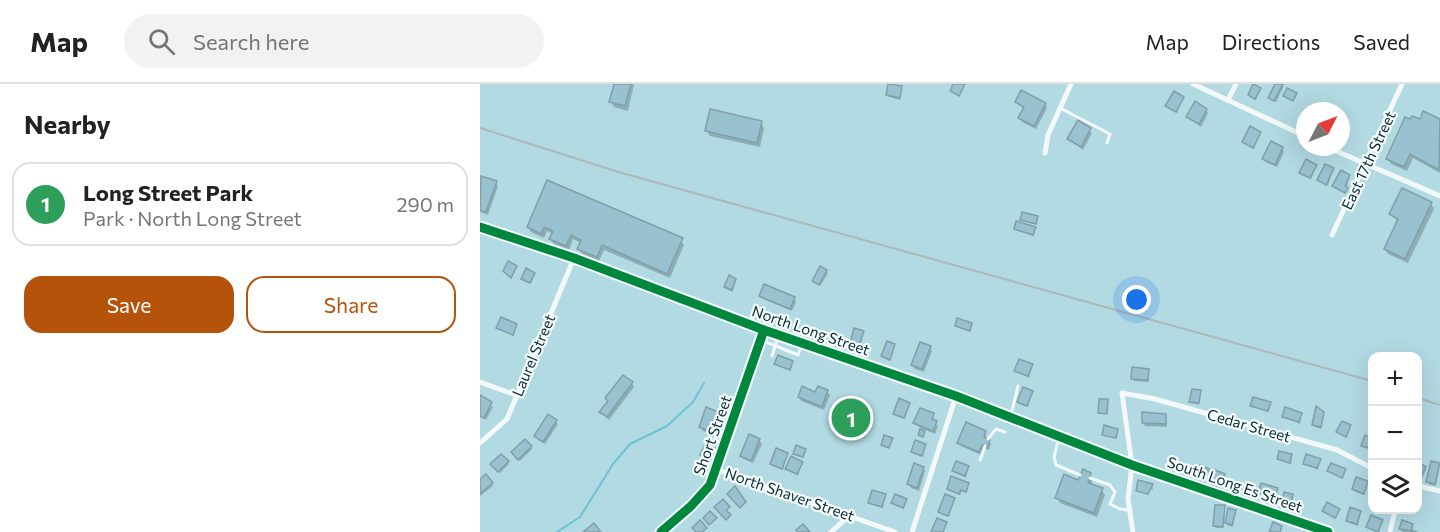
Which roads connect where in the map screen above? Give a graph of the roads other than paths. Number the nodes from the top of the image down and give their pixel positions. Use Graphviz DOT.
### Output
graph roads {
  1 [pos="1071,84"];
  2 [pos="1193,84"];
  3 [pos="1236,84"];
  4 [pos="1402,84"];
  5 [pos="1228,100"];
  6 [pos="1060,108"];
  7 [pos="1296,132"];
  8 [pos="1107,144"];
  9 [pos="1045,153"];
  10 [pos="1347,156"];
  11 [pos="1366,165"];
  12 [pos="1440,196"];
  13 [pos="480,226"];
  14 [pos="1332,235"];
  15 [pos="574,258"];
  16 [pos="765,330"];
  17 [pos="778,335"];
  18 [pos="761,340"];
  19 [pos="802,343"];
  20 [pos="775,346"];
  21 [pos="772,356"];
  22 [pos="480,382"];
  23 [pos="1018,386"];
  24 [pos="516,395"];
  25 [pos="956,396"];
  26 [pos="1011,417"];
  27 [pos="1005,432"];
  28 [pos="1059,435"];
  29 [pos="988,439"];
  30 [pos="480,443"];
  31 [pos="985,446"];
  32 [pos="980,460"];
  33 [pos="1132,465"];
  34 [pos="1368,466"];
  35 [pos="718,470"];
  36 [pos="1080,475"];
  37 [pos="1090,478"];
  38 [pos="1422,487"];
  39 [pos="1440,492"];
  40 [pos="1130,510"];
  41 [pos="851,514"];
  42 [pos="1394,514"];
  43 [pos="661,532"];
  44 [pos="831,532"];
  45 [pos="895,532"];
  46 [pos="912,532"];
  47 [pos="1133,532"];
  48 [pos="1328,532"];
  49 [pos="1390,532"];
  1 -- 6 [label="street"];
  2 -- 5 [label="street"];
  3 -- 5 [label="street"];
  4 -- 11 [label="street, East 17th Street"];
  5 -- 7 [label="street"];
  6 -- 8 [label="lane"];
  6 -- 9 [label="street"];
  10 -- 11 [label="street"];
  11 -- 12 [label="street"];
  11 -- 14 [label="street, East 17th Street"];
  13 -- 15 [label="street, North Long Street"];
  15 -- 16 [label="street, North Long Street"];
  15 -- 24 [label="street, Laurel Street"];
  16 -- 17 [label="street, North Long Street"];
  16 -- 18 [label="street, Short Street"];
  17 -- 19 [label="street, North Long Street"];
  17 -- 20 [label="lane"];
  18 -- 20 [label="lane"];
  18 -- 35 [label="street, Short Street"];
  19 -- 20 [label="lane"];
  19 -- 25 [label="street, North Long Street"];
  20 -- 21 [label="lane"];
  22 -- 24 [label="street"];
  23 -- 26 [label="lane"];
  24 -- 30 [label="street, Laurel Street"];
  25 -- 26 [label="street, North Long Street"];
  25 -- 46 [label="street"];
  26 -- 28 [label="street, North Long Street"];
  27 -- 29 [label="lane"];
  28 -- 33 [label="street, North Long Street"];
  28 -- 36 [label="lane"];
  31 -- 32 [label="lane"];
  33 -- 34 [label="street, Cedar Street"];
  33 -- 40 [label="street"];
  33 -- 48 [label="street, South Long Es Street"];
  35 -- 41 [label="street, North Shaver Street"];
  35 -- 43 [label="street, Short Street"];
  37 -- 40 [label="lane"];
  38 -- 39 [label="street"];
  40 -- 47 [label="street"];
  41 -- 44 [label="street"];
  41 -- 45 [label="street, North Shaver Street"];
  42 -- 49 [label="street"];
}
